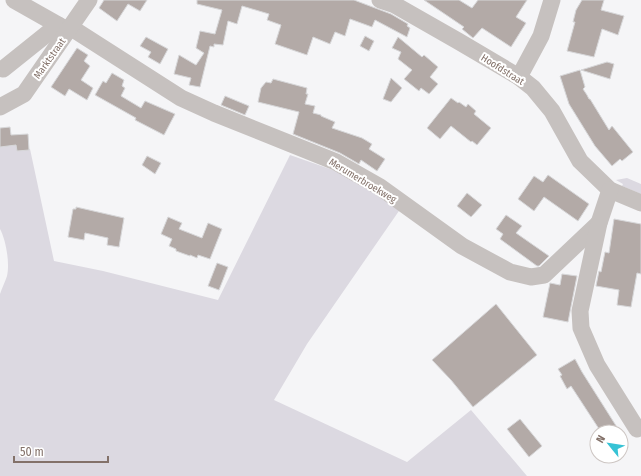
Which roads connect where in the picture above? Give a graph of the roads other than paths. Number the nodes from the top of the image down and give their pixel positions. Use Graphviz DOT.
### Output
graph roads {
  1 [pos="14,0"];
  2 [pos="88,0"];
  3 [pos="380,0"];
  4 [pos="552,0"];
  5 [pos="65,27"];
  6 [pos="3,69"];
  7 [pos="519,78"];
  8 [pos="0,107"];
  9 [pos="610,190"];
  10 [pos="641,203"];
  11 [pos="599,223"];
  12 [pos="637,429"];
  1 -- 5 [label="street, Merumerbroekweg"];
  2 -- 5 [label="street, Marktstraat"];
  3 -- 7 [label="street, Hoofdstraat"];
  4 -- 7 [label="street"];
  5 -- 6 [label="street"];
  5 -- 8 [label="street, Marktstraat"];
  5 -- 11 [label="street, Merumerbroekweg"];
  7 -- 9 [label="street, Hoofdstraat"];
  9 -- 10 [label="street"];
  9 -- 11 [label="street, Merumerbroekweg"];
  11 -- 12 [label="street, Merumerbroekweg"];
}
